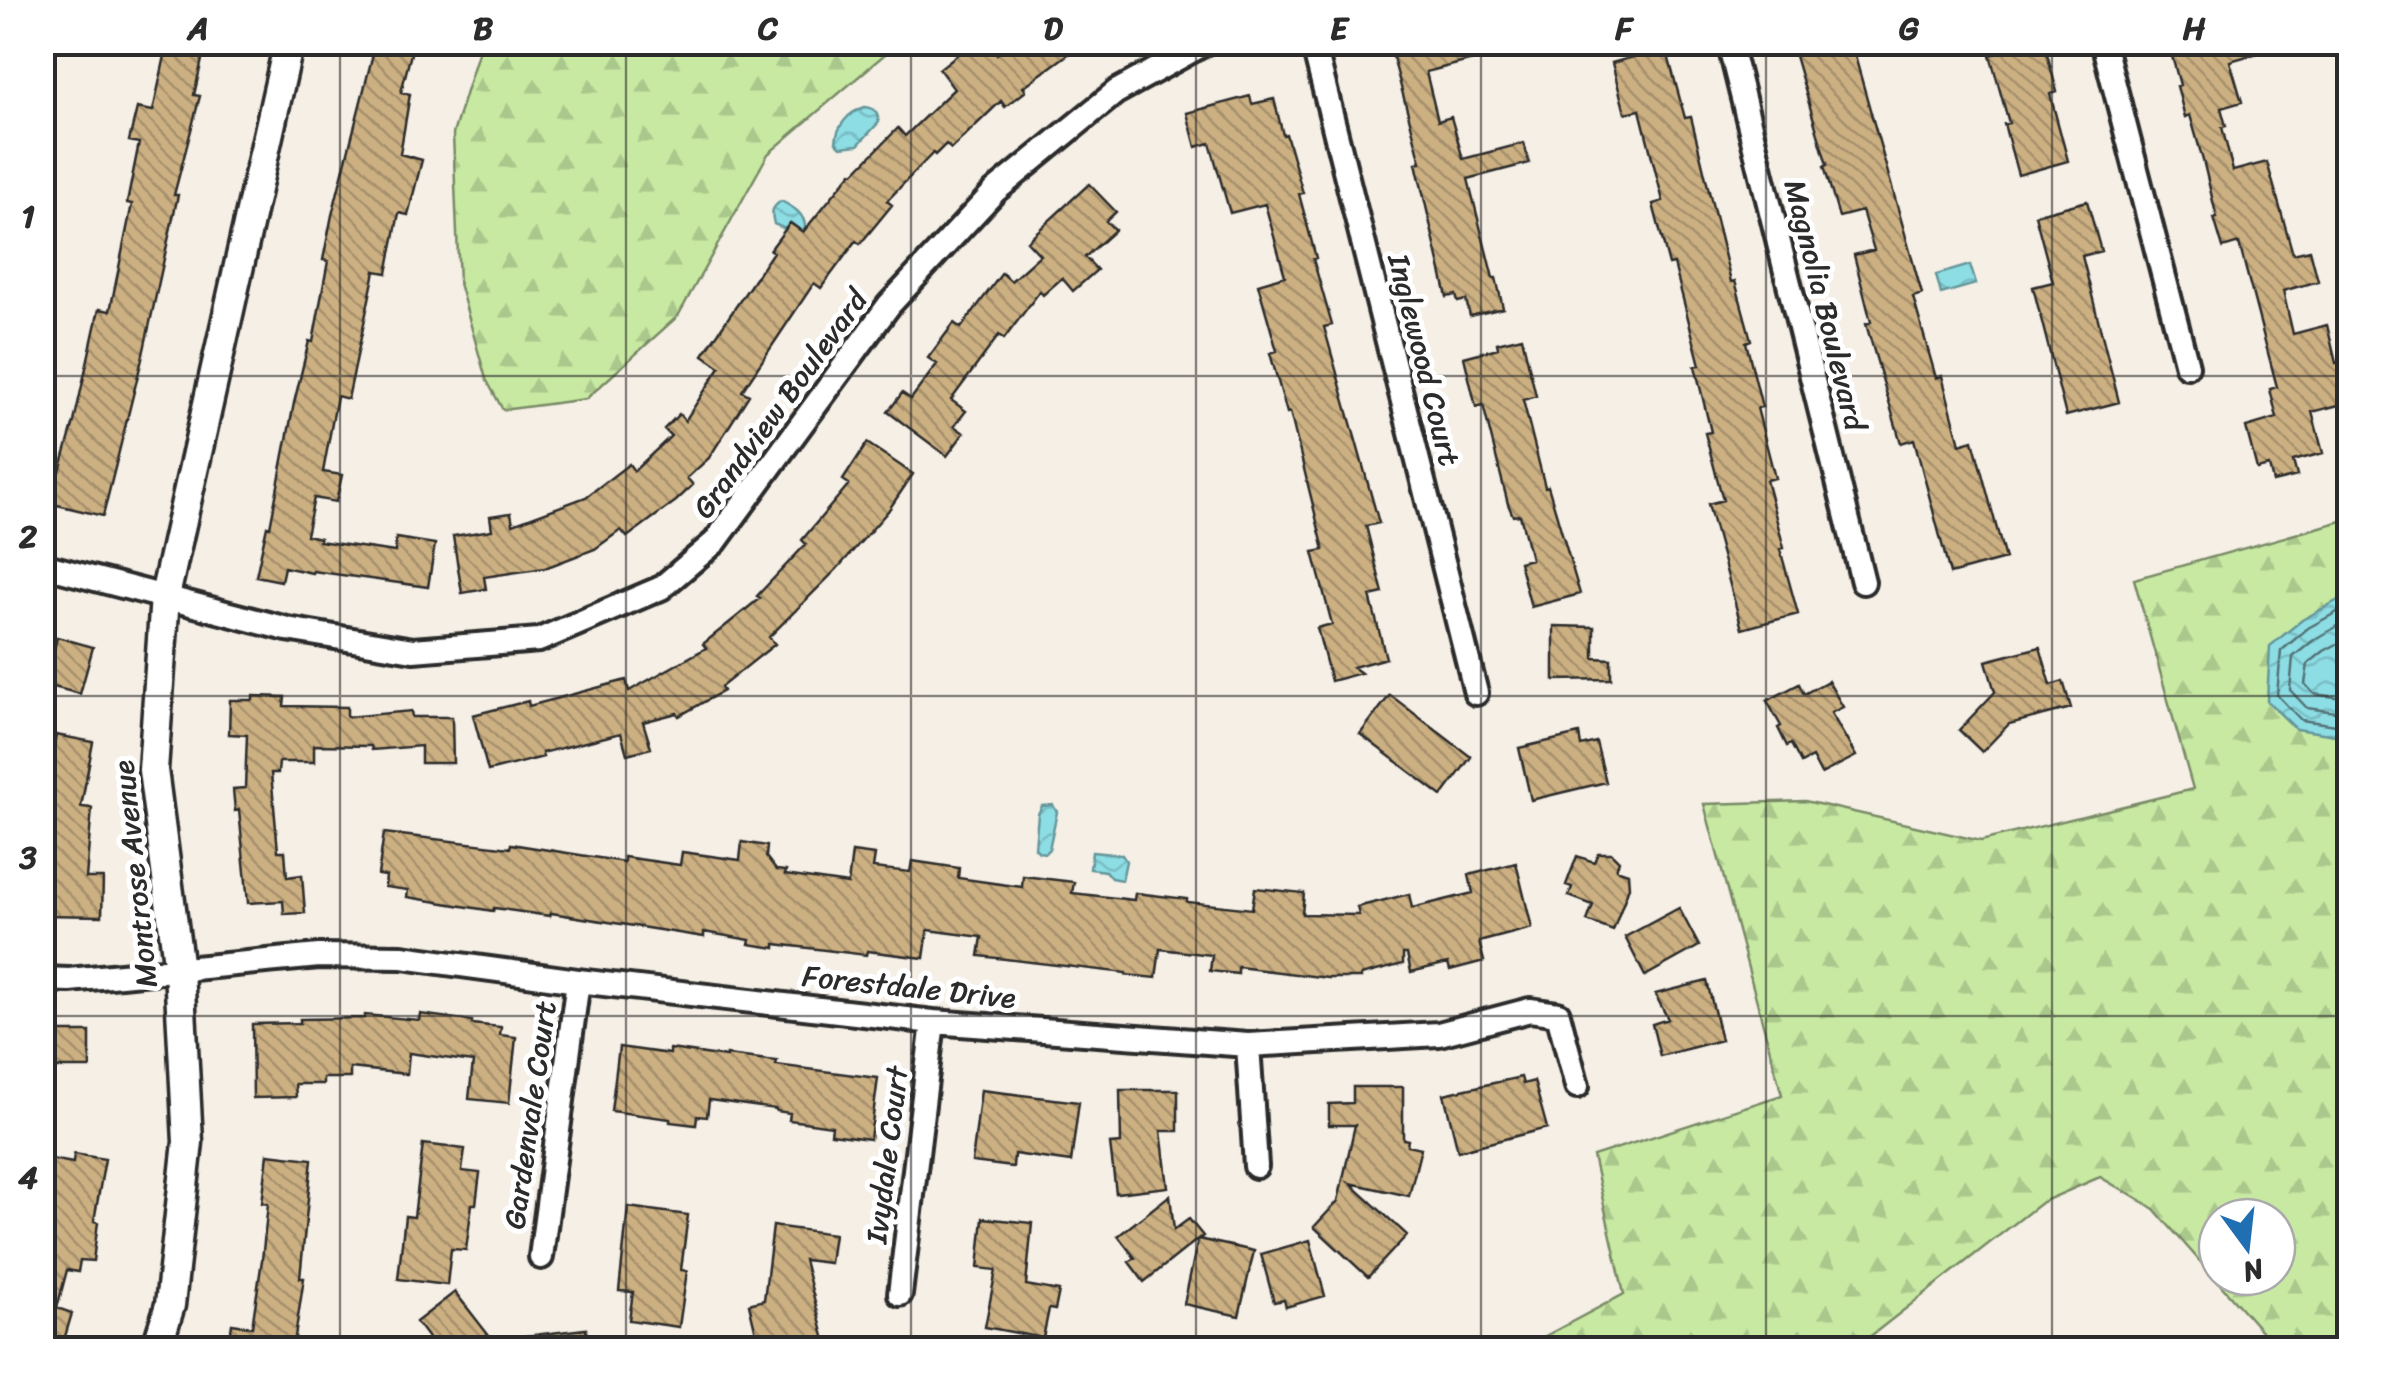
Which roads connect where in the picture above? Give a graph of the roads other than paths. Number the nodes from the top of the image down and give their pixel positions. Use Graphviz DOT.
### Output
graph roads {
  1 [pos="288,42"];
  2 [pos="1207,42"];
  3 [pos="1313,42"];
  4 [pos="1729,42"];
  5 [pos="2103,42"];
  6 [pos="2187,366"];
  7 [pos="42,565"];
  8 [pos="1863,582"];
  9 [pos="165,596"];
  10 [pos="1476,693"];
  11 [pos="179,970"];
  12 [pos="42,979"];
  13 [pos="578,982"];
  14 [pos="933,1022"];
  15 [pos="1248,1045"];
  16 [pos="1578,1086"];
  17 [pos="1256,1166"];
  18 [pos="541,1257"];
  19 [pos="900,1294"];
  20 [pos="156,1350"];
  1 -- 9 [label="street, Montrose Avenue"];
  2 -- 9 [label="street, Grandview Boulevard"];
  3 -- 10 [label="street, Inglewood Court"];
  4 -- 8 [label="street, Magnolia Boulevard"];
  5 -- 6 [label="street"];
  7 -- 9 [label="street, Grandview Boulevard"];
  9 -- 11 [label="street, Montrose Avenue"];
  11 -- 12 [label="street, Forestdale Drive"];
  11 -- 13 [label="street, Forestdale Drive"];
  11 -- 20 [label="street, Montrose Avenue"];
  13 -- 14 [label="street, Forestdale Drive"];
  13 -- 18 [label="street, Gardenvale Court"];
  14 -- 15 [label="street, Forestdale Drive"];
  14 -- 19 [label="street, Ivydale Court"];
  15 -- 16 [label="street, Forestdale Drive"];
  15 -- 17 [label="street"];
}
